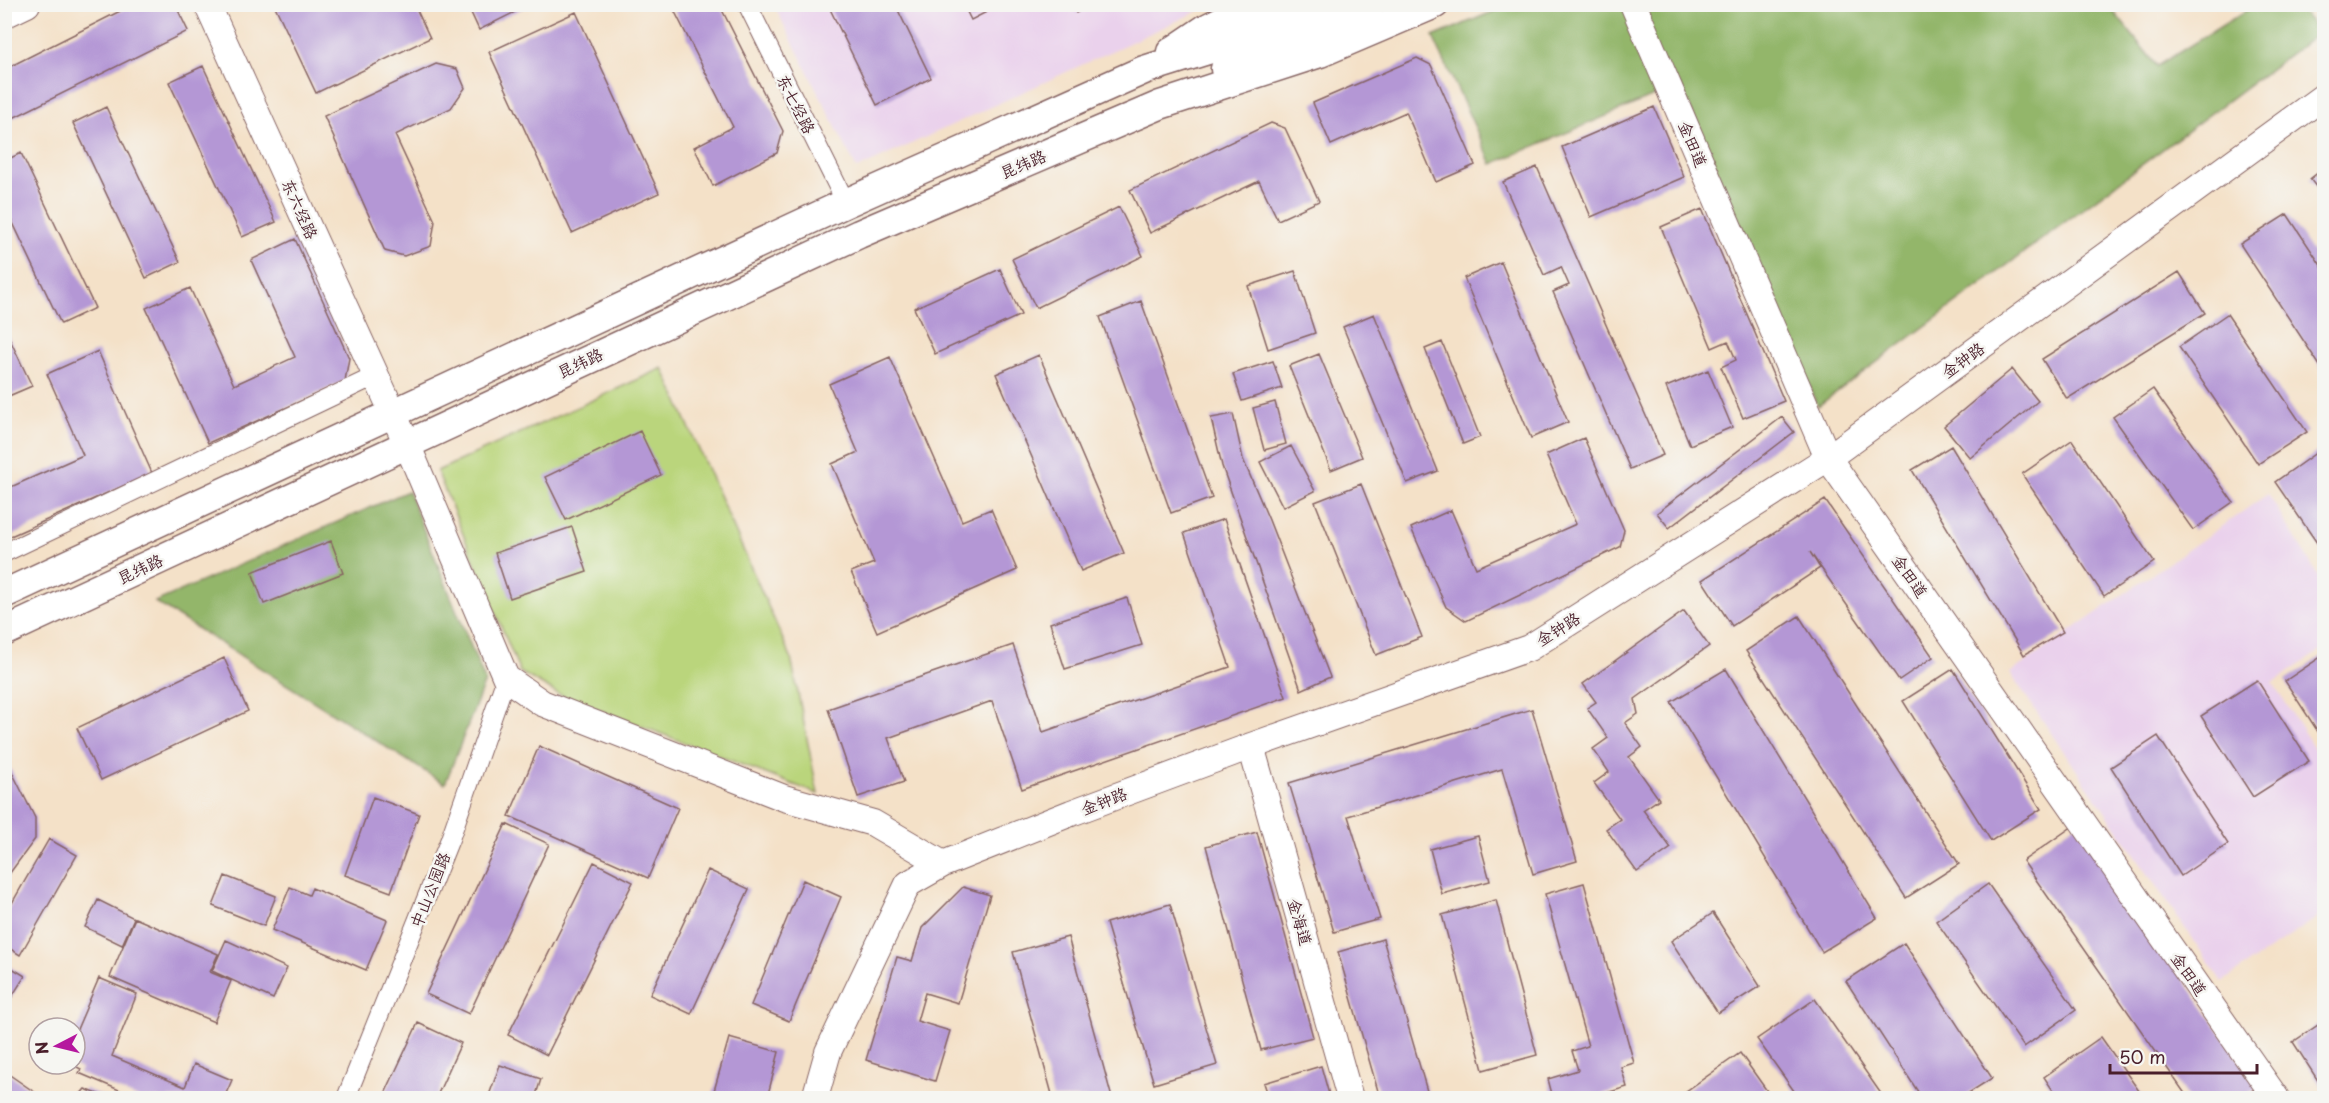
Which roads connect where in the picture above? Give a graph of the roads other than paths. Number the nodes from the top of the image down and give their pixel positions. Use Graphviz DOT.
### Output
graph roads {
  1 [pos="27,4"];
  2 [pos="207,4"];
  3 [pos="747,4"];
  4 [pos="1254,4"];
  5 [pos="1370,4"];
  6 [pos="1435,4"];
  7 [pos="1633,4"];
  8 [pos="4,15"];
  9 [pos="1299,18"];
  10 [pos="1144,70"];
  11 [pos="2325,96"];
  12 [pos="1160,105"];
  13 [pos="846,203"];
  14 [pos="375,376"];
  15 [pos="392,413"];
  16 [pos="406,444"];
  17 [pos="1828,459"];
  18 [pos="4,554"];
  19 [pos="4,594"];
  20 [pos="4,632"];
  21 [pos="506,678"];
  22 [pos="1251,746"];
  23 [pos="943,864"];
  24 [pos="346,1098"];
  25 [pos="815,1098"];
  26 [pos="1350,1098"];
  27 [pos="2276,1098"];
  1 -- 8 [label="street"];
  2 -- 14 [label="street, 东六经路"];
  3 -- 13 [label="street, 东七经路"];
  4 -- 10 [label="main road"];
  5 -- 9 [label="main road"];
  6 -- 12 [label="main road"];
  7 -- 17 [label="street, 金田道"];
  9 -- 10 [label="main road"];
  9 -- 12 [label="main road"];
  10 -- 13 [label="main road"];
  11 -- 17 [label="street, 金钟路"];
  12 -- 16 [label="main road, 昆纬路"];
  13 -- 15 [label="main road"];
  14 -- 15 [label="street, 东六经路"];
  14 -- 18 [label="street"];
  15 -- 16 [label="street, 东六经路"];
  15 -- 19 [label="main road"];
  16 -- 20 [label="main road, 昆纬路"];
  16 -- 21 [label="street, 东六经路"];
  17 -- 22 [label="street, 金钟路"];
  17 -- 27 [label="street, 金田道"];
  21 -- 23 [label="street"];
  21 -- 24 [label="street, 中山公园路"];
  22 -- 23 [label="street, 金钟路"];
  22 -- 26 [label="street, 金海道"];
  23 -- 25 [label="street, 金钟路"];
}
